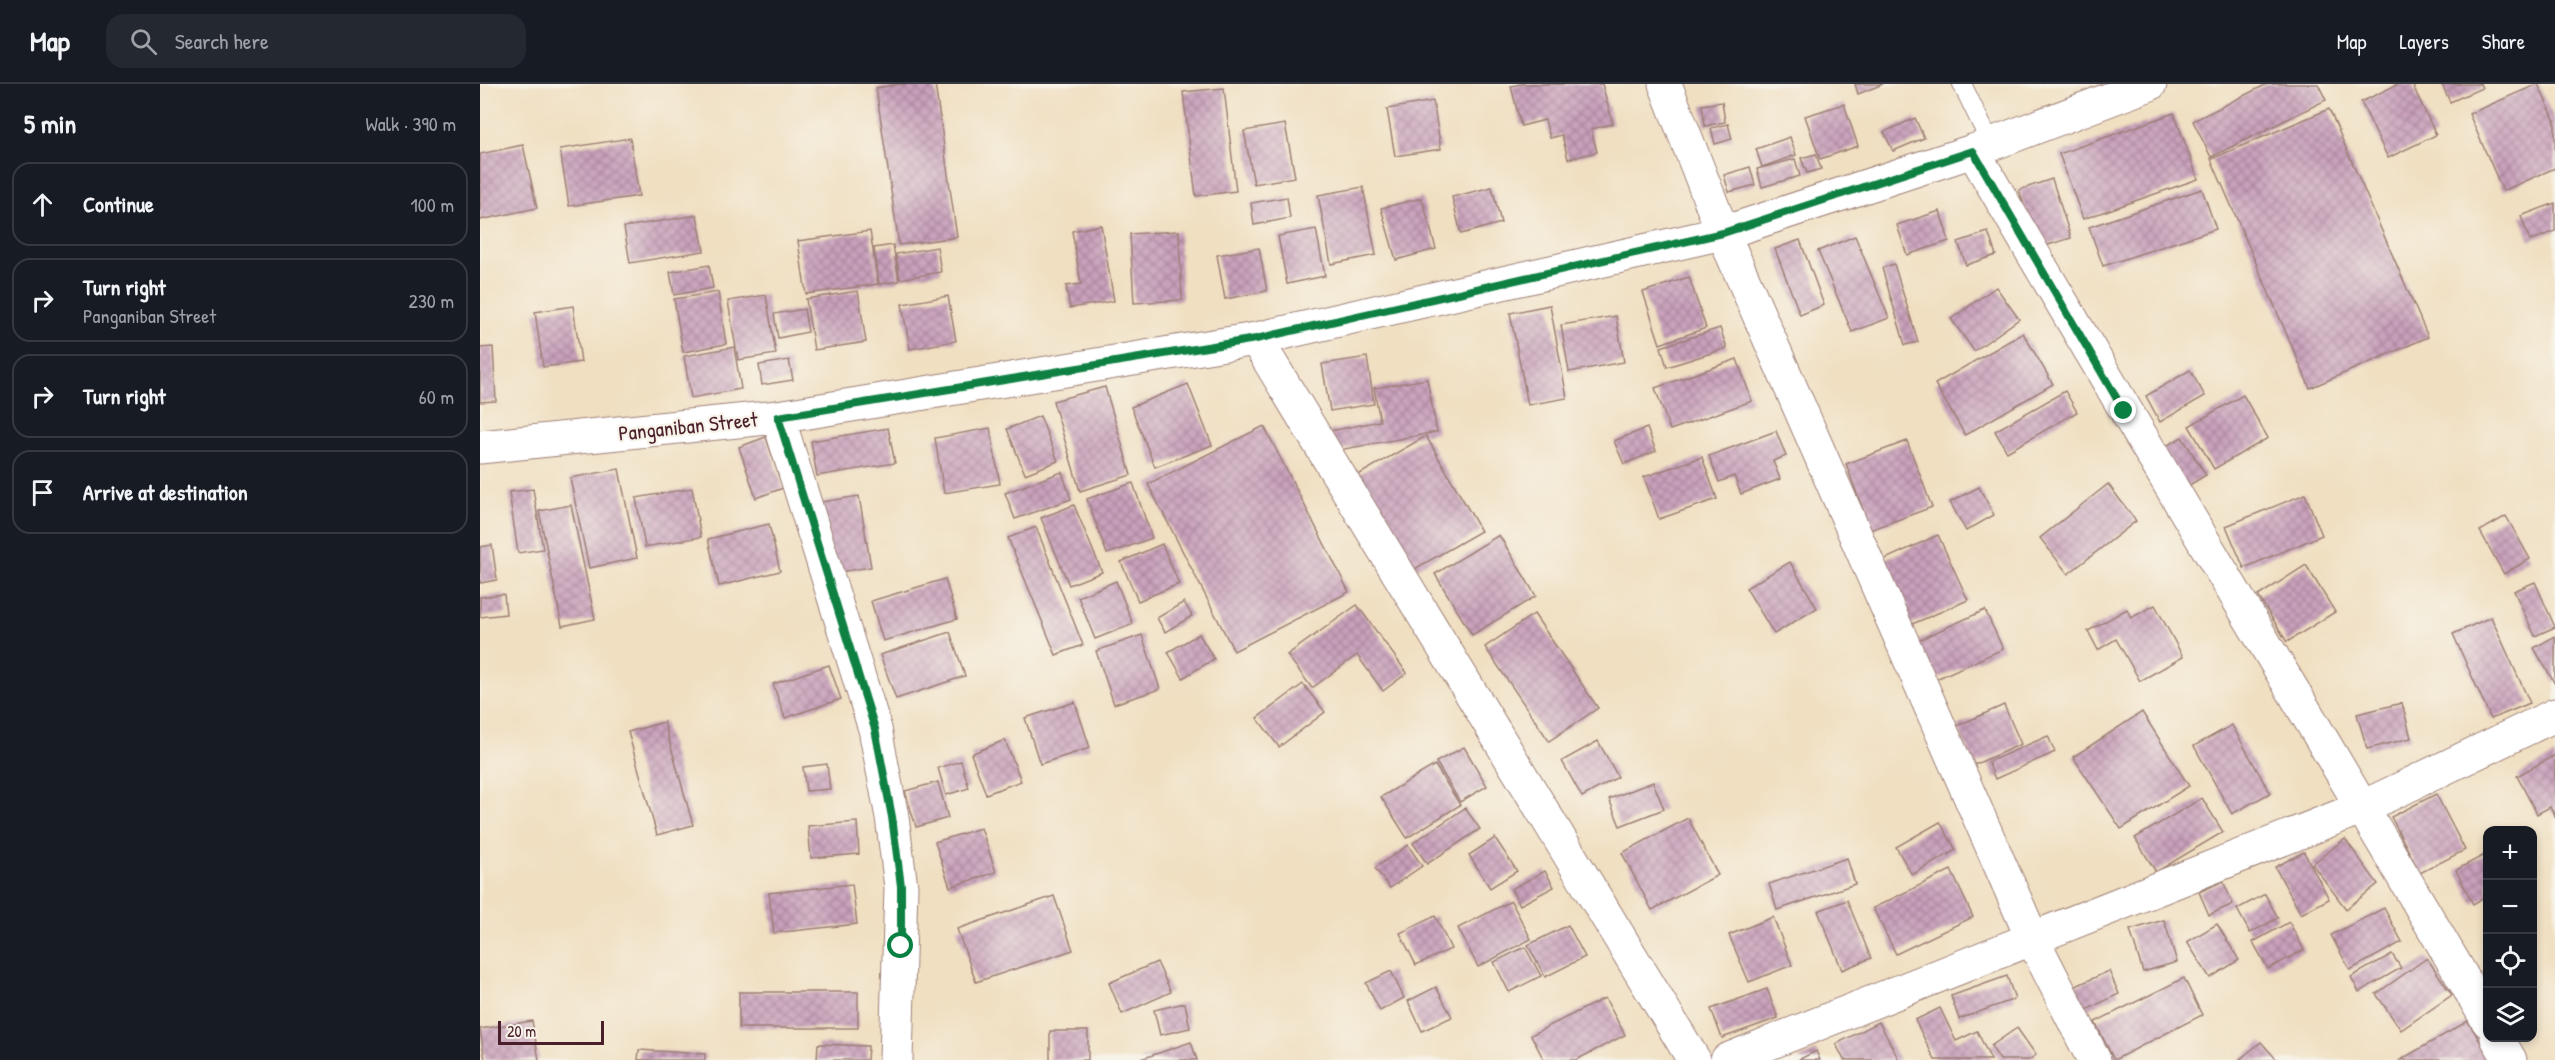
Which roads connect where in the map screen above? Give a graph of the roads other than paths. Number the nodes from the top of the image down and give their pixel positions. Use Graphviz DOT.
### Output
graph roads {
  1 [pos="1665,84"];
  2 [pos="1962,84"];
  3 [pos="2150,84"];
  4 [pos="1982,147"];
  5 [pos="1723,233"];
  6 [pos="1256,339"];
  7 [pos="778,417"];
  8 [pos="480,447"];
  9 [pos="2555,715"];
  10 [pos="2363,807"];
  11 [pos="2032,938"];
  12 [pos="2483,1014"];
  13 [pos="2499,1042"];
  14 [pos="896,1060"];
  15 [pos="1694,1060"];
  16 [pos="1727,1060"];
  17 [pos="2094,1060"];
  18 [pos="2510,1060"];
  1 -- 5 [label="street"];
  2 -- 4 [label="lane"];
  3 -- 4 [label="street, Panganiban Street"];
  4 -- 5 [label="street, Panganiban Street"];
  4 -- 10 [label="street"];
  5 -- 6 [label="street, Panganiban Street"];
  5 -- 11 [label="street"];
  6 -- 7 [label="street, Panganiban Street"];
  6 -- 15 [label="street"];
  7 -- 8 [label="street, Panganiban Street"];
  7 -- 14 [label="street"];
  9 -- 10 [label="street"];
  10 -- 11 [label="street"];
  10 -- 12 [label="street"];
  11 -- 16 [label="street"];
  11 -- 17 [label="street"];
  13 -- 18 [label="street"];
}
